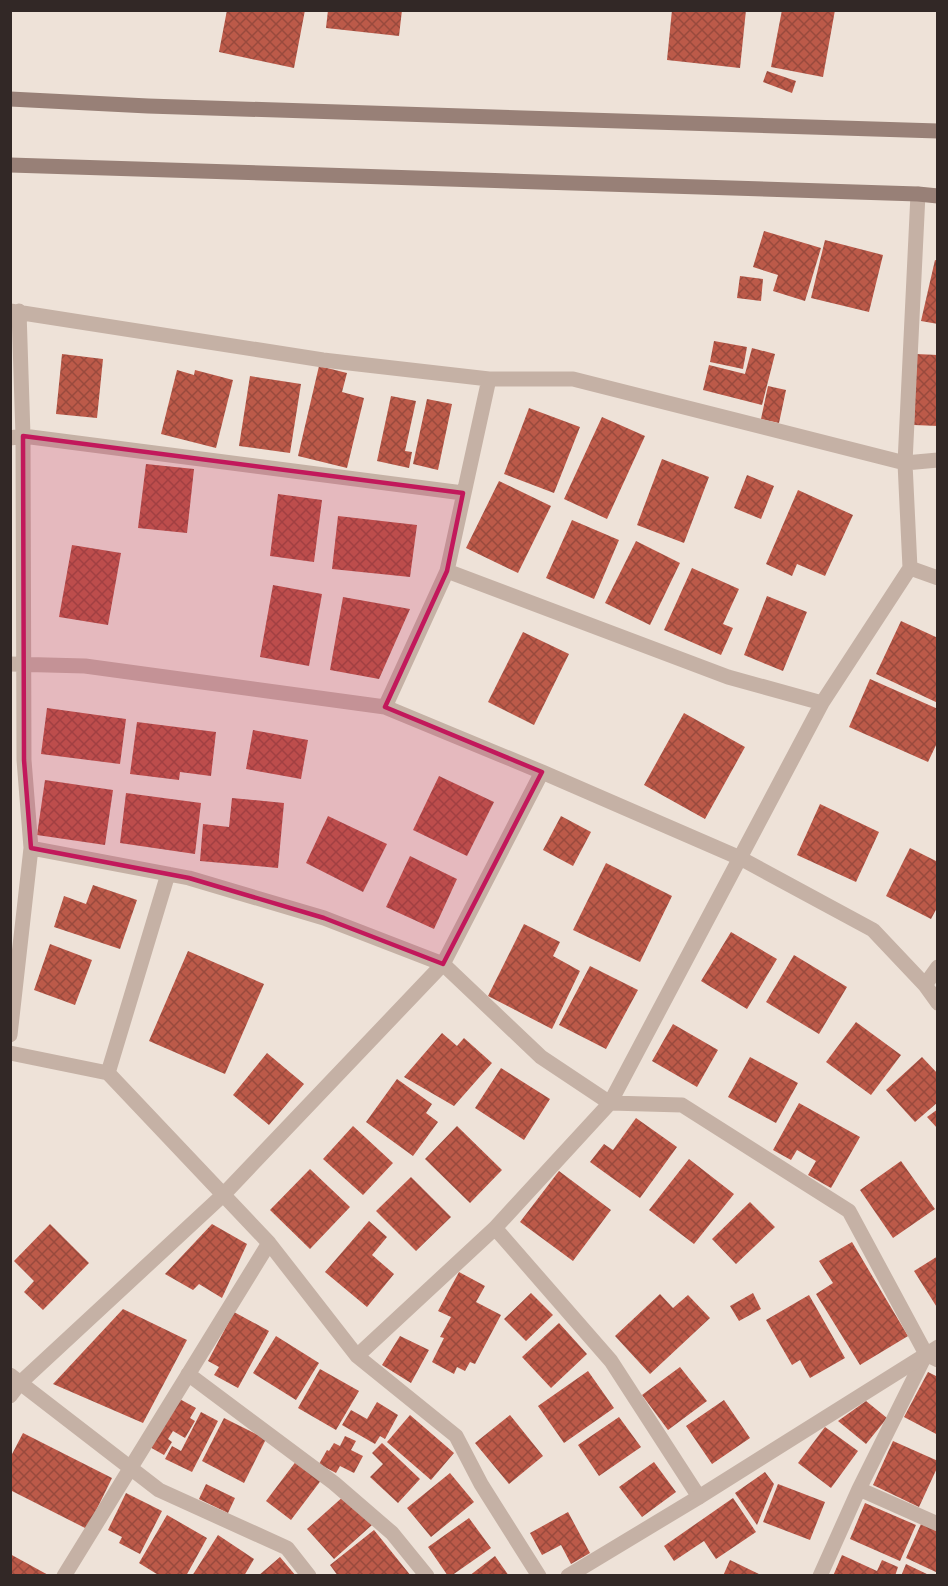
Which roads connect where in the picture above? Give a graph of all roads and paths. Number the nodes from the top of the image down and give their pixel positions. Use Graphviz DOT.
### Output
graph roads {
  1 [pos="10,99"];
  2 [pos="938,131"];
  3 [pos="10,165"];
  4 [pos="918,194"];
  5 [pos="938,196"];
  6 [pos="15,311"];
  7 [pos="489,380"];
  8 [pos="17,437"];
  9 [pos="938,460"];
  10 [pos="905,463"];
  11 [pos="463,493"];
  12 [pos="910,568"];
  13 [pos="447,571"];
  14 [pos="938,578"];
  15 [pos="17,664"];
  16 [pos="822,703"];
  17 [pos="385,707"];
  18 [pos="542,772"];
  19 [pos="31,848"];
  20 [pos="740,858"];
  21 [pos="168,874"];
  22 [pos="443,964"];
  23 [pos="938,967"];
  24 [pos="925,985"];
  25 [pos="938,1003"];
  26 [pos="10,1035"];
  27 [pos="10,1053"];
  28 [pos="108,1073"];
  29 [pos="610,1103"];
  30 [pos="224,1194"];
  31 [pos="495,1228"];
  32 [pos="268,1243"];
  33 [pos="934,1354"];
  34 [pos="357,1356"];
  35 [pos="188,1374"];
  36 [pos="15,1379"];
  37 [pos="10,1396"];
  38 [pos="131,1468"];
  39 [pos="859,1489"];
  40 [pos="699,1497"];
  41 [pos="938,1524"];
  42 [pos="64,1575"];
  43 [pos="309,1575"];
  44 [pos="427,1575"];
  45 [pos="539,1575"];
  46 [pos="568,1575"];
  47 [pos="820,1575"];
  1 -- 2 [label="main road"];
  3 -- 4 [label="main road"];
  4 -- 5 [label="main road"];
  4 -- 10 [label="street"];
  6 -- 7 [label="street"];
  6 -- 8 [label="street"];
  7 -- 10 [label="street"];
  7 -- 11 [label="street"];
  8 -- 11 [label="street"];
  8 -- 15 [label="street"];
  9 -- 10 [label="street"];
  10 -- 12 [label="street"];
  11 -- 13 [label="street"];
  12 -- 14 [label="street"];
  12 -- 16 [label="street"];
  13 -- 16 [label="street"];
  13 -- 17 [label="street"];
  15 -- 17 [label="street"];
  15 -- 19 [label="street"];
  16 -- 20 [label="street"];
  17 -- 18 [label="street"];
  18 -- 20 [label="street"];
  18 -- 22 [label="street"];
  19 -- 21 [label="street"];
  19 -- 26 [label="street"];
  20 -- 24 [label="street"];
  20 -- 29 [label="street"];
  21 -- 22 [label="street"];
  21 -- 28 [label="street"];
  22 -- 29 [label="street"];
  22 -- 30 [label="street"];
  23 -- 24 [label="street"];
  24 -- 25 [label="street"];
  27 -- 28 [label="street"];
  28 -- 30 [label="street"];
  29 -- 31 [label="street"];
  29 -- 33 [label="street"];
  30 -- 32 [label="street"];
  30 -- 36 [label="street"];
  31 -- 34 [label="street"];
  31 -- 40 [label="street"];
  32 -- 34 [label="street"];
  32 -- 35 [label="street"];
  33 -- 39 [label="street"];
  33 -- 40 [label="street"];
  34 -- 45 [label="street"];
  35 -- 38 [label="street"];
  35 -- 44 [label="street"];
  36 -- 37 [label="street"];
  36 -- 38 [label="street"];
  38 -- 42 [label="street"];
  38 -- 43 [label="street"];
  39 -- 41 [label="street"];
  39 -- 47 [label="street"];
  40 -- 46 [label="street"];
}
